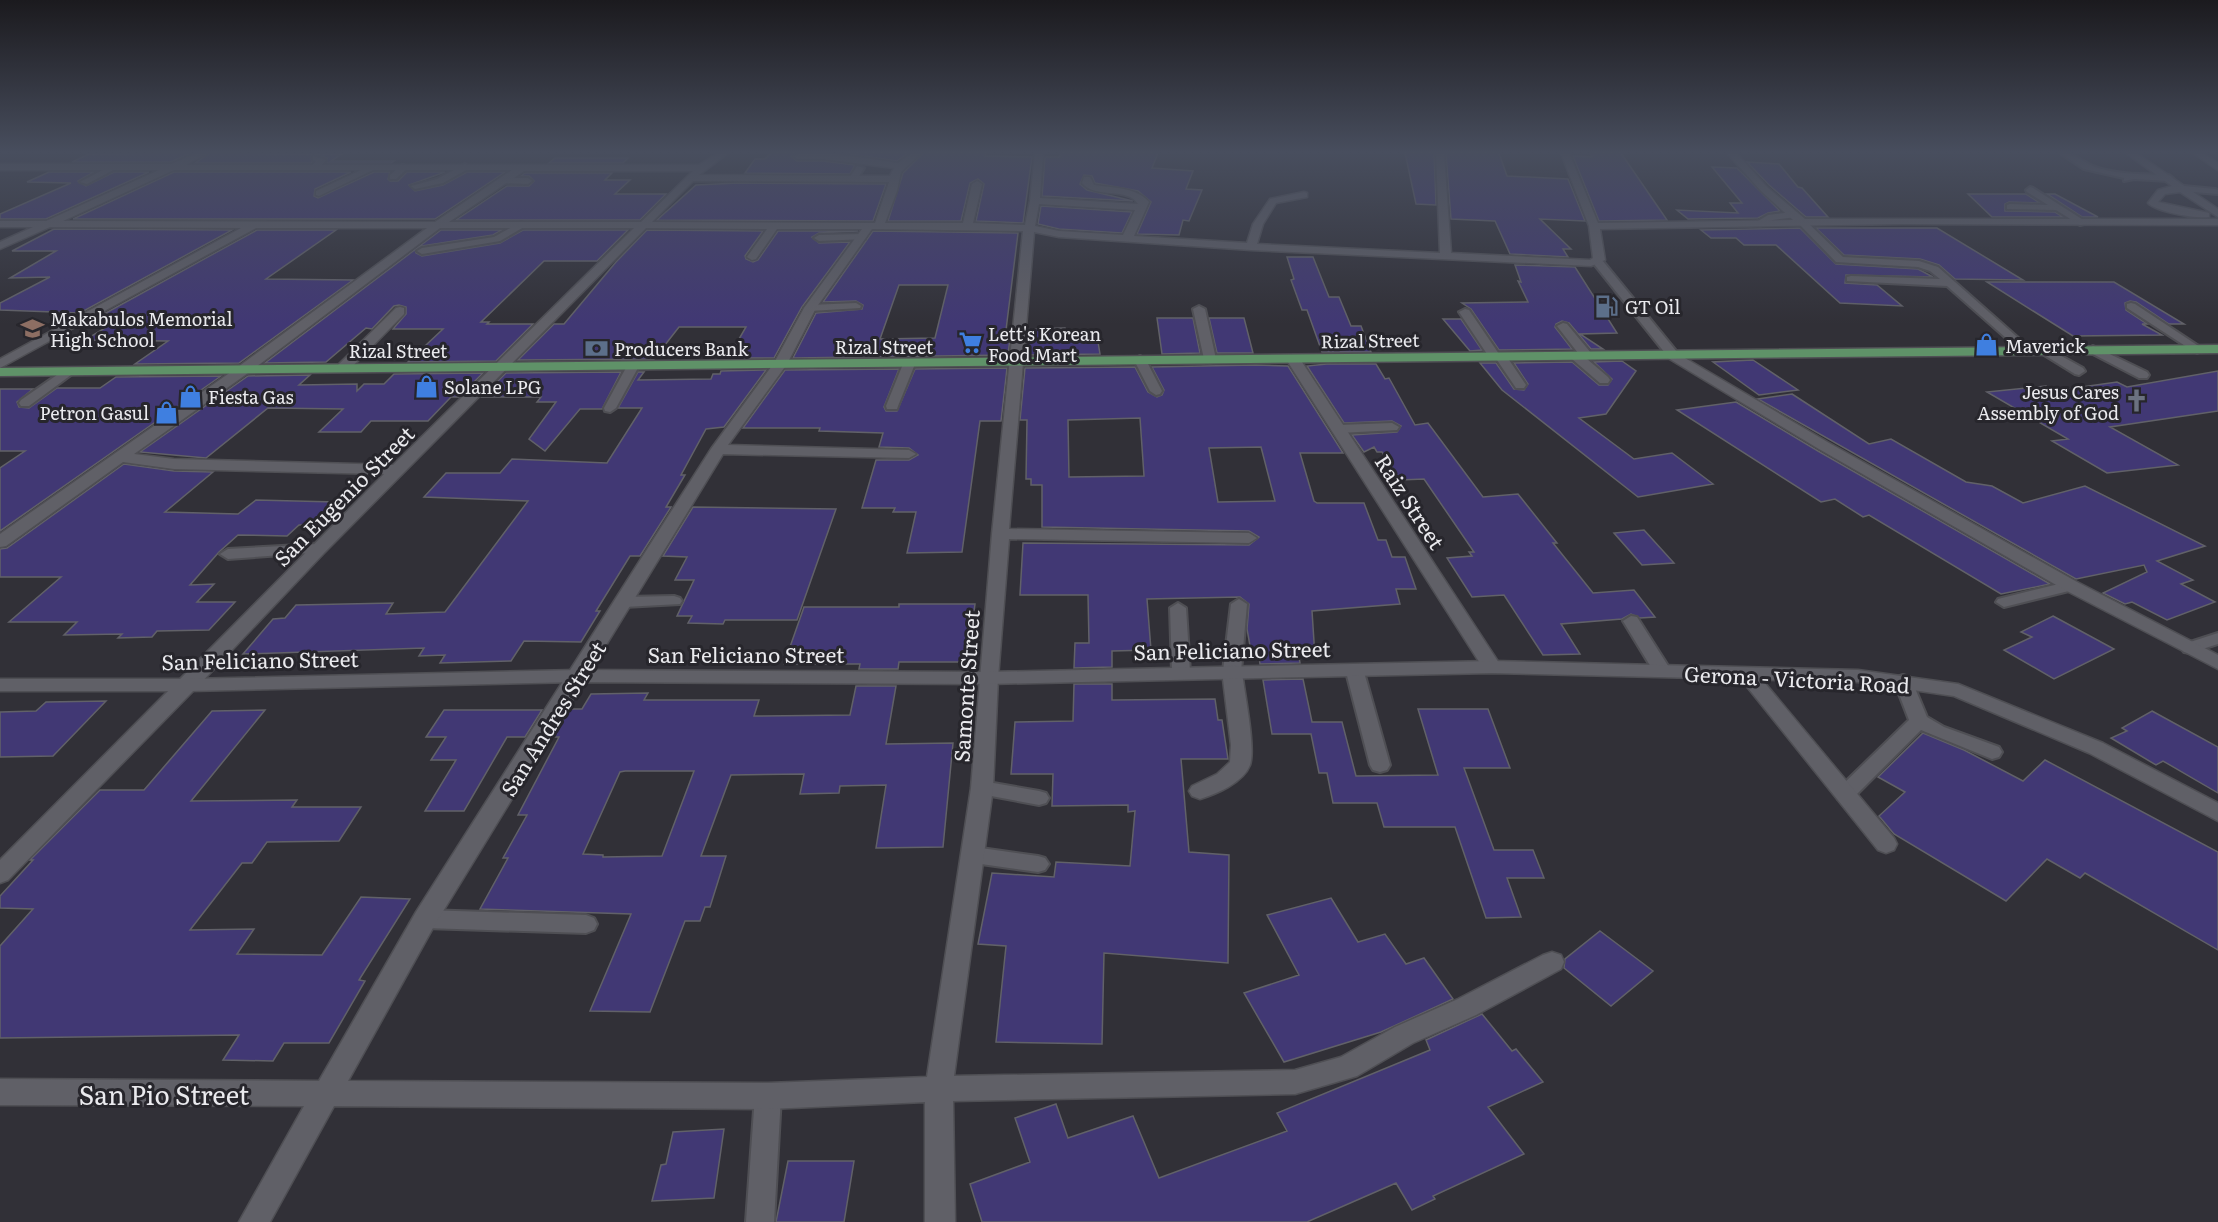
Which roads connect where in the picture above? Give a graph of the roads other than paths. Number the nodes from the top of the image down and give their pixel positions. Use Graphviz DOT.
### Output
graph roads {
  1 [pos="79,210"];
  2 [pos="459,210"];
  3 [pos="661,210"];
  4 [pos="881,210"];
  5 [pos="969,210"];
  6 [pos="1033,210"];
  7 [pos="1141,210"];
  8 [pos="1267,210"];
  9 [pos="1443,210"];
  10 [pos="1587,210"];
  11 [pos="1788,210"];
  12 [pos="2060,210"];
  13 [pos="2181,210"];
  14 [pos="1793,215"];
  15 [pos="2218,215"];
  16 [pos="2218,222"];
  17 [pos="1760,223"];
  18 [pos="1803,223"];
  19 [pos="2083,223"];
  20 [pos="0,224"];
  21 [pos="49,224"];
  22 [pos="255,224"];
  23 [pos="439,224"];
  24 [pos="521,225"];
  25 [pos="773,226"];
  26 [pos="967,226"];
  27 [pos="1594,226"];
  28 [pos="644,227"];
  29 [pos="1029,228"];
  30 [pos="870,230"];
  31 [pos="819,238"];
  32 [pos="1127,239"];
  33 [pos="0,246"];
  34 [pos="1251,248"];
  35 [pos="422,251"];
  36 [pos="1446,256"];
  37 [pos="752,257"];
  38 [pos="1598,262"];
  39 [pos="1851,279"];
  40 [pos="1948,283"];
  41 [pos="856,306"];
  42 [pos="2132,306"];
  43 [pos="810,308"];
  44 [pos="1199,309"];
  45 [pos="400,311"];
  46 [pos="1466,312"];
  47 [pos="1563,326"];
  48 [pos="2197,349"];
  49 [pos="2218,349"];
  50 [pos="2093,350"];
  51 [pos="2027,351"];
  52 [pos="2045,351"];
  53 [pos="1673,355"];
  54 [pos="1582,356"];
  55 [pos="1498,357"];
  56 [pos="1209,359"];
  57 [pos="1293,359"];
  58 [pos="1140,360"];
  59 [pos="1016,362"];
  60 [pos="0,364"];
  61 [pos="780,364"];
  62 [pos="909,364"];
  63 [pos="633,366"];
  64 [pos="502,367"];
  65 [pos="343,368"];
  66 [pos="243,370"];
  67 [pos="2079,371"];
  68 [pos="0,372"];
  69 [pos="67,372"];
  70 [pos="2143,375"];
  71 [pos="1604,380"];
  72 [pos="1520,385"];
  73 [pos="1156,391"];
  74 [pos="26,403"];
  75 [pos="892,406"];
  76 [pos="610,408"];
  77 [pos="1392,427"];
  78 [pos="1339,429"];
  79 [pos="718,449"];
  80 [pos="909,454"];
  81 [pos="121,457"];
  82 [pos="397,470"];
  83 [pos="1000,534"];
  84 [pos="1249,538"];
  85 [pos="0,542"];
  86 [pos="318,549"];
  87 [pos="228,554"];
  88 [pos="2071,586"];
  89 [pos="674,601"];
  90 [pos="624,602"];
  91 [pos="2004,602"];
  92 [pos="1239,603"];
  93 [pos="1178,608"];
  94 [pos="1631,621"];
  95 [pos="2218,638"];
  96 [pos="2190,648"];
  97 [pos="2218,663"];
  98 [pos="1492,667"];
  99 [pos="1232,671"];
  100 [pos="1181,672"];
  101 [pos="1355,672"];
  102 [pos="1663,672"];
  103 [pos="1747,674"];
  104 [pos="578,676"];
  105 [pos="988,678"];
  106 [pos="1903,681"];
  107 [pos="188,684"];
  108 [pos="0,685"];
  109 [pos="1919,721"];
  110 [pos="1992,752"];
  111 [pos="1380,765"];
  112 [pos="982,788"];
  113 [pos="1200,790"];
  114 [pos="1845,794"];
  115 [pos="1039,798"];
  116 [pos="2218,813"];
  117 [pos="1886,844"];
  118 [pos="974,855"];
  119 [pos="1038,864"];
  120 [pos="0,874"];
  121 [pos="425,919"];
  122 [pos="586,924"];
  123 [pos="1552,962"];
  124 [pos="939,1089"];
  125 [pos="0,1092"];
  126 [pos="327,1094"];
  127 [pos="768,1096"];
  128 [pos="254,1222"];
  129 [pos="760,1222"];
  130 [pos="940,1222"];
  1 -- 21 [label="street"];
  2 -- 23 [label="street"];
  3 -- 28 [label="street, San Eugenio Street"];
  4 -- 30 [label="street, San Andres Street"];
  5 -- 26 [label="street"];
  6 -- 29 [label="street, Samonte Street"];
  7 -- 32 [label="street"];
  8 -- 34 [label="street"];
  9 -- 36 [label="street"];
  10 -- 27 [label="street"];
  11 -- 14 [label="street"];
  12 -- 19 [label="lane"];
  13 -- 15 [label="street"];
  14 -- 17 [label="lane"];
  14 -- 18 [label="street"];
  16 -- 19 [label="street"];
  17 -- 18 [label="street"];
  17 -- 27 [label="street"];
  18 -- 19 [label="street"];
  18 -- 40 [label="lane"];
  20 -- 21 [label="street"];
  21 -- 22 [label="street"];
  21 -- 33 [label="street"];
  22 -- 23 [label="street"];
  22 -- 60 [label="street"];
  23 -- 24 [label="street"];
  23 -- 66 [label="street"];
  24 -- 28 [label="street"];
  24 -- 35 [label="lane"];
  25 -- 28 [label="street"];
  25 -- 30 [label="street"];
  25 -- 37 [label="street"];
  26 -- 29 [label="street"];
  26 -- 30 [label="street"];
  27 -- 38 [label="street"];
  28 -- 64 [label="street, San Eugenio Street"];
  29 -- 32 [label="street"];
  29 -- 59 [label="street, Samonte Street"];
  30 -- 31 [label="lane"];
  30 -- 43 [label="street, San Andres Street"];
  32 -- 34 [label="street"];
  34 -- 36 [label="street"];
  36 -- 38 [label="street"];
  38 -- 53 [label="lane"];
  39 -- 40 [label="lane"];
  40 -- 51 [label="lane"];
  41 -- 43 [label="lane"];
  42 -- 48 [label="lane"];
  43 -- 61 [label="street, San Andres Street"];
  44 -- 56 [label="lane"];
  45 -- 65 [label="street"];
  46 -- 55 [label="lane"];
  47 -- 54 [label="lane"];
  48 -- 49 [label="main road, Rizal Street"];
  48 -- 50 [label="main road, Rizal Street"];
  50 -- 52 [label="main road, Rizal Street"];
  50 -- 70 [label="lane"];
  51 -- 52 [label="main road, Rizal Street"];
  51 -- 53 [label="main road, Rizal Street"];
  52 -- 67 [label="lane"];
  53 -- 54 [label="main road, Rizal Street"];
  53 -- 88 [label="street"];
  54 -- 55 [label="main road, Rizal Street"];
  54 -- 71 [label="lane"];
  55 -- 57 [label="main road, Rizal Street"];
  55 -- 72 [label="lane"];
  56 -- 57 [label="main road, Rizal Street"];
  56 -- 58 [label="main road, Rizal Street"];
  57 -- 78 [label="street, Raiz Street"];
  58 -- 59 [label="main road, Rizal Street"];
  58 -- 73 [label="lane"];
  59 -- 62 [label="main road, Rizal Street"];
  59 -- 83 [label="street, Samonte Street"];
  61 -- 62 [label="main road, Rizal Street"];
  61 -- 63 [label="main road, Rizal Street"];
  61 -- 79 [label="street, San Andres Street"];
  62 -- 75 [label="lane"];
  63 -- 64 [label="main road, Rizal Street"];
  63 -- 76 [label="lane"];
  64 -- 65 [label="main road, Rizal Street"];
  64 -- 82 [label="street, San Eugenio Street"];
  65 -- 66 [label="main road, Rizal Street"];
  66 -- 69 [label="main road, Rizal Street"];
  66 -- 81 [label="street"];
  68 -- 69 [label="main road, Rizal Street"];
  69 -- 74 [label="lane"];
  77 -- 78 [label="lane"];
  78 -- 98 [label="street, Raiz Street"];
  79 -- 80 [label="street"];
  79 -- 90 [label="street, San Andres Street"];
  81 -- 82 [label="street"];
  81 -- 85 [label="street"];
  82 -- 86 [label="street, San Eugenio Street"];
  83 -- 84 [label="street"];
  83 -- 105 [label="street, Samonte Street"];
  86 -- 87 [label="lane"];
  86 -- 107 [label="street, San Eugenio Street"];
  88 -- 91 [label="lane"];
  88 -- 96 [label="street"];
  89 -- 90 [label="lane"];
  90 -- 104 [label="street, San Andres Street"];
  92 -- 99 [label="lane"];
  93 -- 100 [label="lane"];
  94 -- 102 [label="lane"];
  95 -- 96 [label="lane"];
  96 -- 97 [label="street"];
  98 -- 101 [label="street, San Feliciano Street"];
  98 -- 102 [label="street, Gerona - Victoria Road"];
  99 -- 100 [label="street, San Feliciano Street"];
  99 -- 101 [label="street, San Feliciano Street"];
  99 -- 113 [label="street"];
  100 -- 105 [label="street, San Feliciano Street"];
  101 -- 111 [label="lane"];
  102 -- 103 [label="street, Gerona - Victoria Road"];
  103 -- 106 [label="street, Gerona - Victoria Road"];
  103 -- 114 [label="street"];
  104 -- 105 [label="street, San Feliciano Street"];
  104 -- 107 [label="street, San Feliciano Street"];
  104 -- 121 [label="street, San Andres Street"];
  105 -- 112 [label="street, Samonte Street"];
  106 -- 109 [label="lane"];
  106 -- 116 [label="street, Gerona - Victoria Road"];
  107 -- 108 [label="street, San Feliciano Street"];
  107 -- 120 [label="street, San Eugenio Street"];
  109 -- 110 [label="lane"];
  109 -- 114 [label="lane"];
  112 -- 115 [label="lane"];
  112 -- 118 [label="street, Samonte Street"];
  114 -- 117 [label="street"];
  118 -- 119 [label="lane"];
  118 -- 124 [label="street, Samonte Street"];
  121 -- 122 [label="lane"];
  121 -- 126 [label="street, San Andres Street"];
  123 -- 124 [label="street, San Pio Street"];
  124 -- 127 [label="street, San Pio Street"];
  124 -- 130 [label="street, Samonte Street"];
  125 -- 126 [label="street, San Pio Street"];
  126 -- 127 [label="street, San Pio Street"];
  126 -- 128 [label="street, San Andres Street"];
  127 -- 129 [label="lane"];
}
